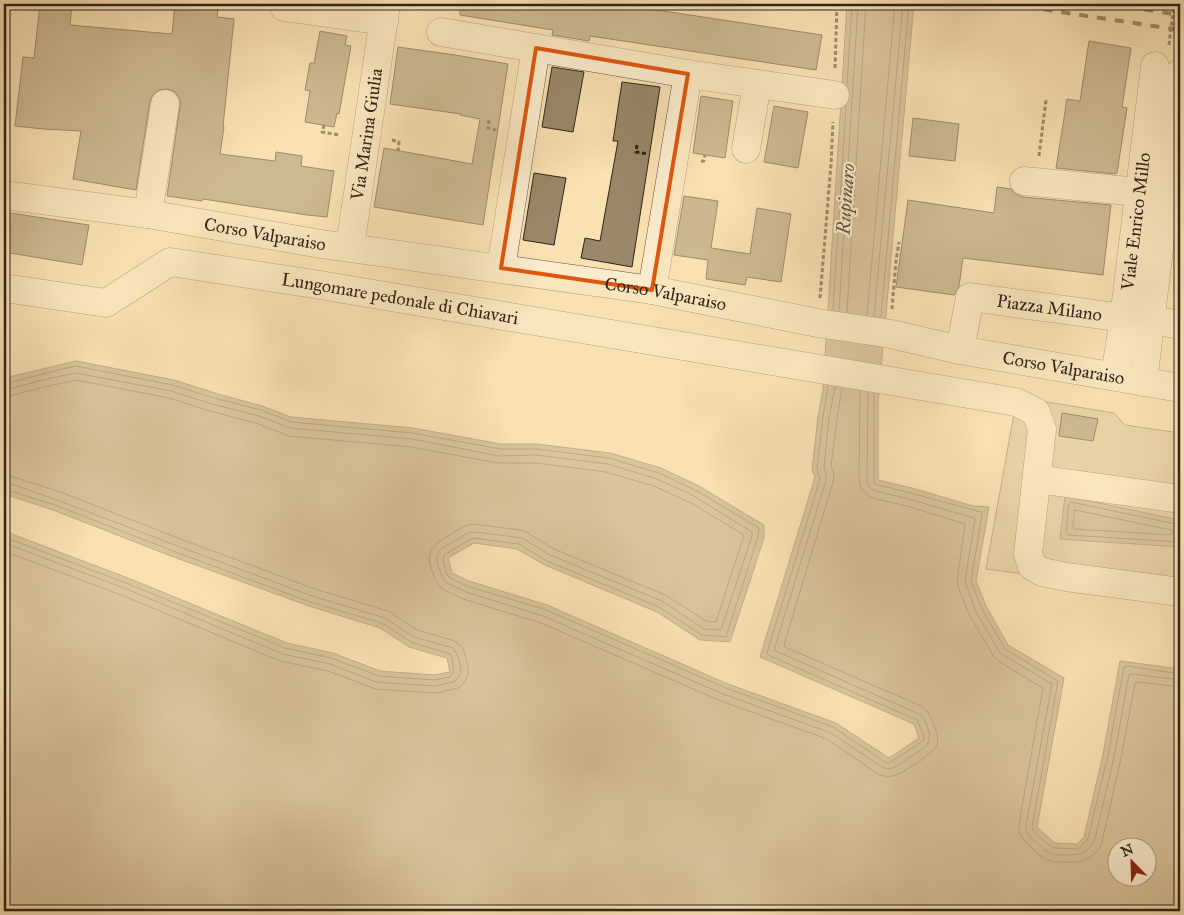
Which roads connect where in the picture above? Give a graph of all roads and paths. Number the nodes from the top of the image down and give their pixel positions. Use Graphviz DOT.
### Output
graph roads {
  1 [pos="284,7"];
  2 [pos="385,12"];
  3 [pos="441,32"];
  4 [pos="536,48"];
  5 [pos="1168,70"];
  6 [pos="688,74"];
  7 [pos="757,84"];
  8 [pos="835,95"];
  9 [pos="1046,100"];
  10 [pos="165,104"];
  11 [pos="746,149"];
  12 [pos="1030,181"];
  13 [pos="1140,192"];
  14 [pos="4,194"];
  15 [pos="148,214"];
  16 [pos="899,242"];
  17 [pos="825,244"];
  18 [pos="350,247"];
  19 [pos="501,268"];
  20 [pos="4,288"];
  21 [pos="652,290"];
  22 [pos="1124,318"];
  23 [pos="1152,320"];
  24 [pos="818,323"];
  25 [pos="1180,325"];
  26 [pos="891,334"];
  27 [pos="960,350"];
  28 [pos="1115,376"];
  29 [pos="1144,382"];
  30 [pos="1180,388"];
  31 [pos="1037,479"];
  32 [pos="1180,499"];
  33 [pos="1180,592"];
  1 -- 2 [label="street, Via Marina Giulia"];
  2 -- 18 [label="street, Via Marina Giulia"];
  3 -- 4 [label="street"];
  4 -- 6 [label="street"];
  4 -- 19 [label="street"];
  5 -- 13 [label="street, Viale Enrico Millo"];
  5 -- 23 [label="street, Viale Enrico Millo"];
  6 -- 7 [label="street"];
  6 -- 21 [label="street"];
  7 -- 8 [label="street"];
  7 -- 11 [label="street"];
  9 -- 12 [label="path"];
  10 -- 15 [label="street"];
  12 -- 13 [label="street"];
  13 -- 22 [label="street, Viale Enrico Millo"];
  14 -- 15 [label="street, Corso Valparaiso"];
  15 -- 18 [label="street, Corso Valparaiso"];
  16 -- 26 [label="path"];
  17 -- 24 [label="path"];
  18 -- 19 [label="street, Corso Valparaiso"];
  19 -- 21 [label="street, Corso Valparaiso"];
  20 -- 31 [label="street, Lungomare pedonale di Chiavari"];
  21 -- 24 [label="street, Corso Valparaiso"];
  22 -- 23 [label="street, Piazza Milano"];
  22 -- 27 [label="street, Piazza Milano"];
  22 -- 28 [label="street, Viale Enrico Millo"];
  23 -- 25 [label="street, Piazza Milano"];
  23 -- 29 [label="street, Viale Enrico Millo"];
  24 -- 26 [label="street, Corso Valparaiso"];
  26 -- 27 [label="street, Corso Valparaiso"];
  27 -- 28 [label="street, Corso Valparaiso"];
  28 -- 29 [label="street, Corso Valparaiso"];
  29 -- 30 [label="street, Corso Valparaiso"];
  31 -- 32 [label="street"];
  31 -- 33 [label="street"];
}
